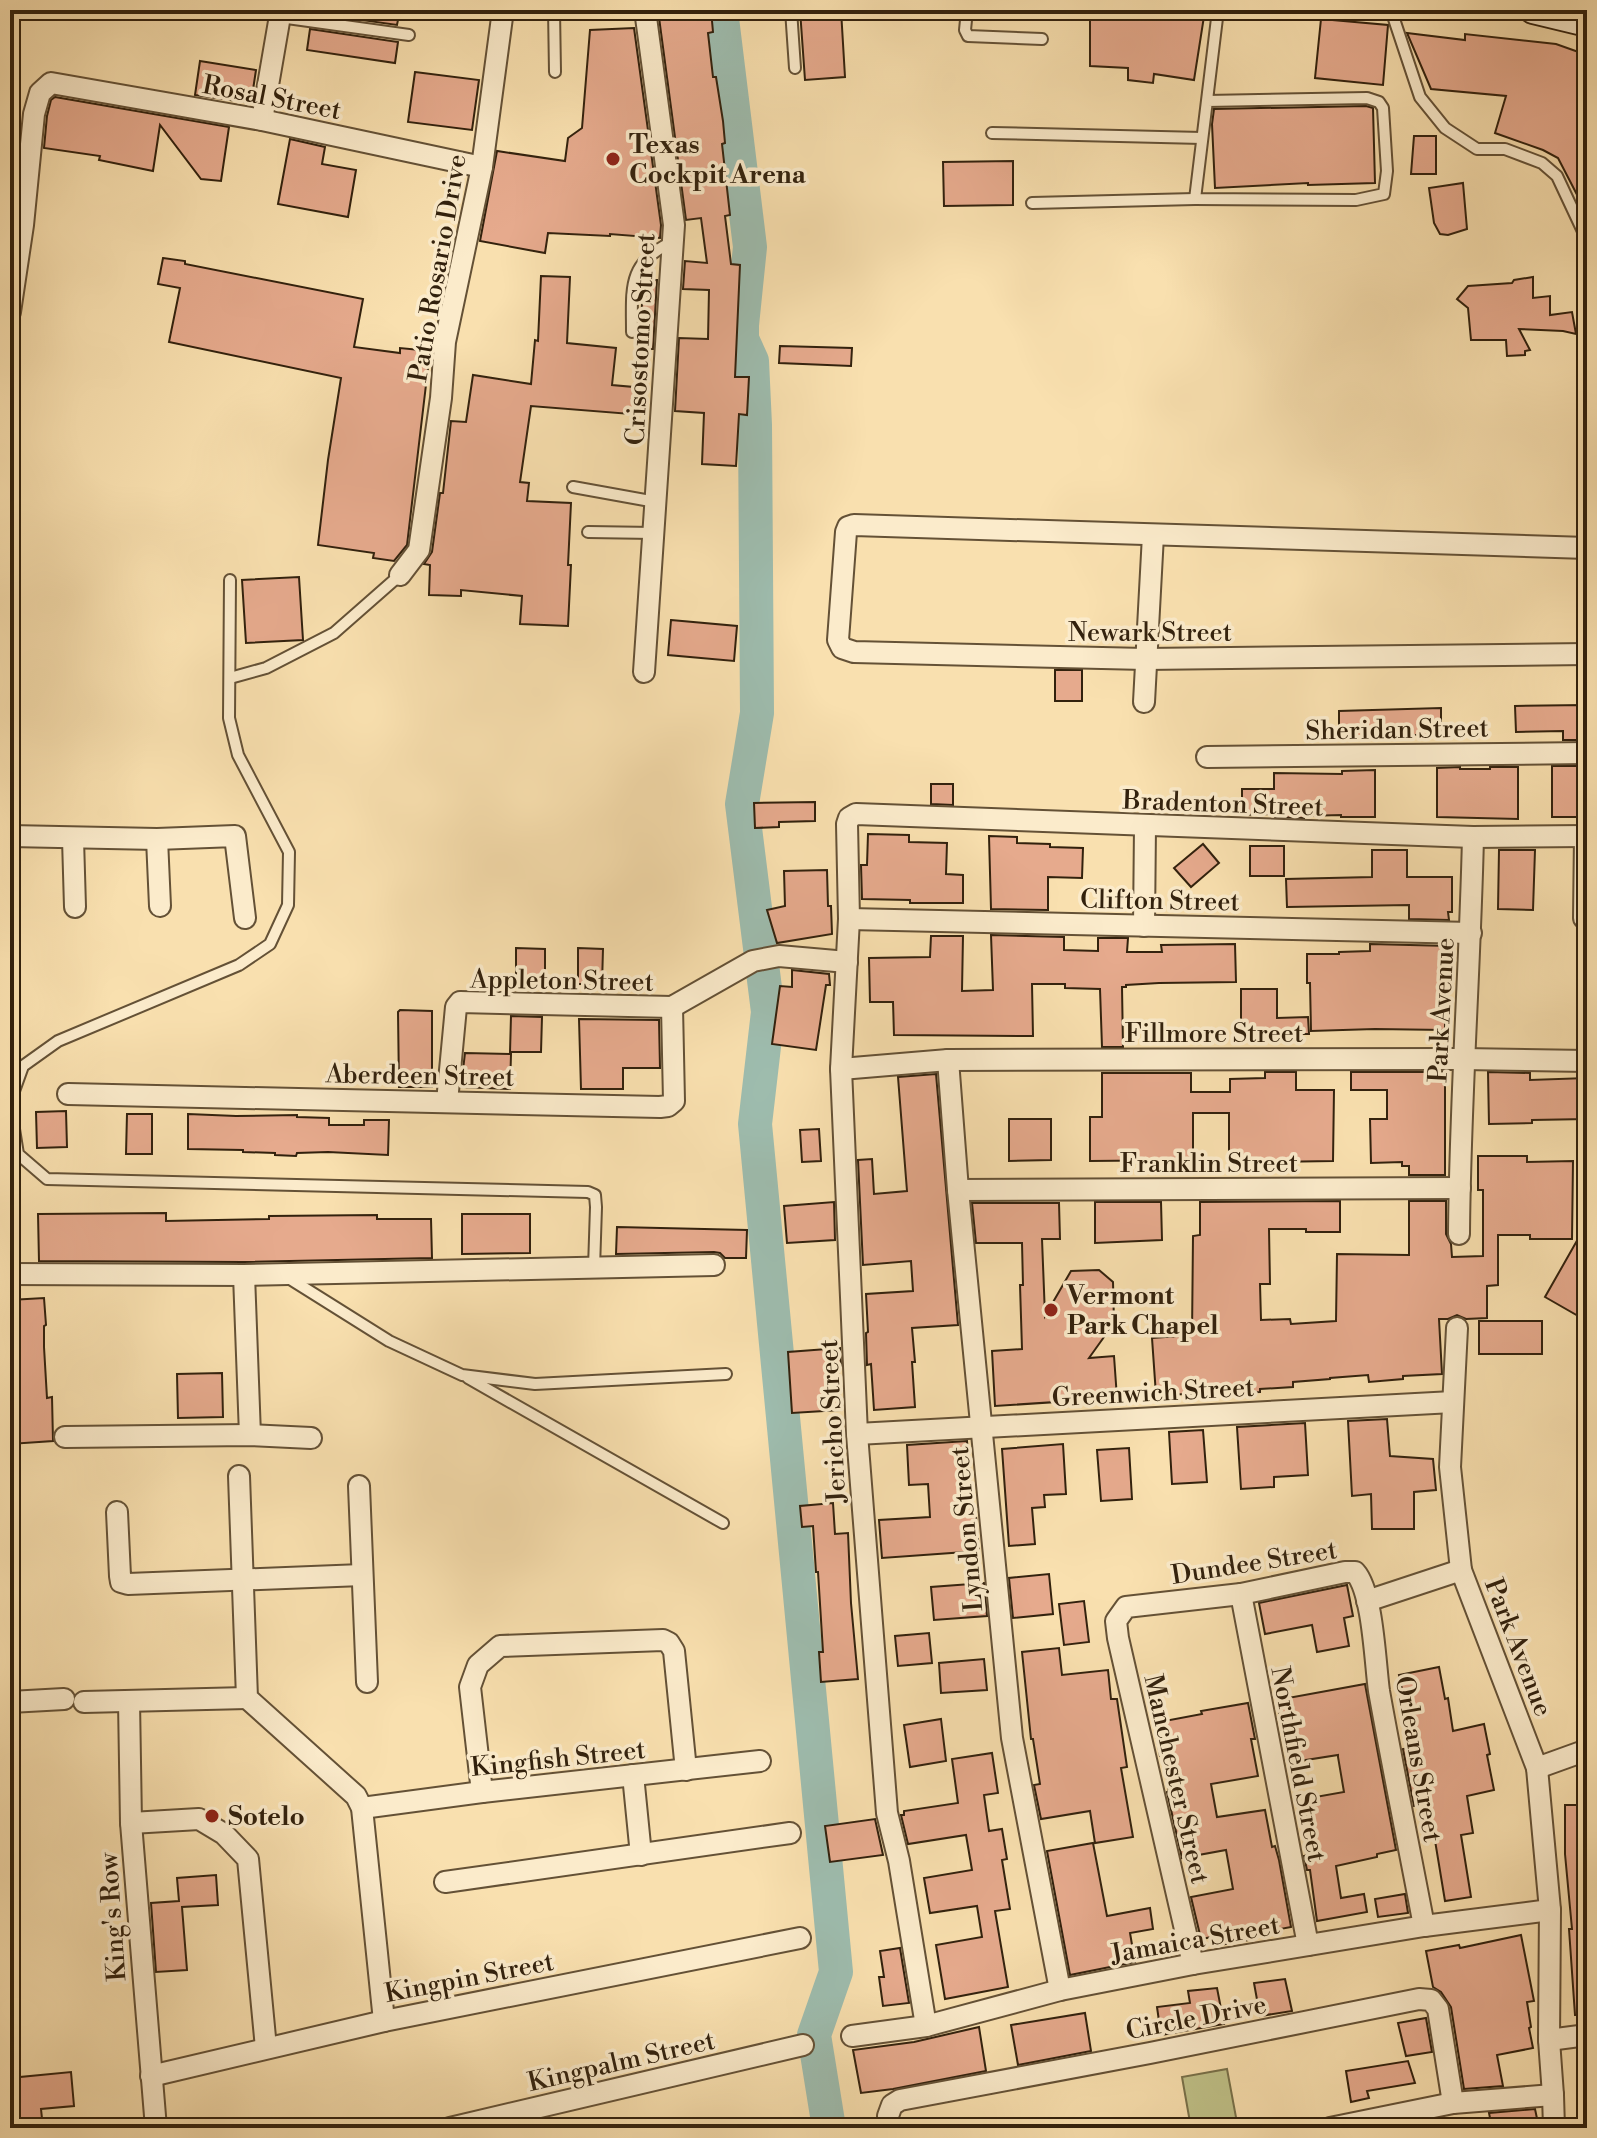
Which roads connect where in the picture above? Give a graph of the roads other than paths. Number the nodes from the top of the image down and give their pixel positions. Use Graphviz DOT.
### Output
graph roads {
  1 [pos="503,10"];
  2 [pos="554,10"];
  3 [pos="645,10"];
  4 [pos="791,10"];
  5 [pos="967,10"];
  6 [pos="1218,10"];
  7 [pos="1391,10"];
  8 [pos="1533,10"];
  9 [pos="280,13"];
  10 [pos="1578,17"];
  11 [pos="409,35"];
  12 [pos="1042,39"];
  13 [pos="795,68"];
  14 [pos="555,72"];
  15 [pos="1207,101"];
  16 [pos="262,120"];
  17 [pos="992,133"];
  18 [pos="1202,138"];
  19 [pos="482,167"];
  20 [pos="1195,199"];
  21 [pos="1032,203"];
  22 [pos="1587,240"];
  23 [pos="672,242"];
  24 [pos="10,312"];
  25 [pos="632,332"];
  26 [pos="573,487"];
  27 [pos="656,502"];
  28 [pos="588,532"];
  29 [pos="654,533"];
  30 [pos="1153,535"];
  31 [pos="1587,548"];
  32 [pos="400,575"];
  33 [pos="230,580"];
  34 [pos="1587,654"];
  35 [pos="1145,659"];
  36 [pos="644,672"];
  37 [pos="230,678"];
  38 [pos="1144,702"];
  39 [pos="1587,753"];
  40 [pos="1207,757"];
  41 [pos="856,814"];
  42 [pos="1145,826"];
  43 [pos="10,836"];
  44 [pos="1586,836"];
  45 [pos="1473,837"];
  46 [pos="73,839"];
  47 [pos="157,839"];
  48 [pos="160,906"];
  49 [pos="75,907"];
  50 [pos="245,918"];
  51 [pos="1584,918"];
  52 [pos="849,919"];
  53 [pos="1144,926"];
  54 [pos="1471,933"];
  55 [pos="847,962"];
  56 [pos="672,1007"];
  57 [pos="1463,1059"];
  58 [pos="948,1060"];
  59 [pos="1587,1061"];
  60 [pos="841,1069"];
  61 [pos="68,1094"];
  62 [pos="447,1102"];
  63 [pos="10,1103"];
  64 [pos="1460,1188"];
  65 [pos="958,1190"];
  66 [pos="1459,1234"];
  67 [pos="714,1265"];
  68 [pos="594,1268"];
  69 [pos="10,1274"];
  70 [pos="282,1274"];
  71 [pos="244,1275"];
  72 [pos="1457,1328"];
  73 [pos="726,1374"];
  74 [pos="462,1375"];
  75 [pos="1453,1402"];
  76 [pos="982,1427"];
  77 [pos="857,1434"];
  78 [pos="250,1435"];
  79 [pos="65,1437"];
  80 [pos="311,1438"];
  81 [pos="239,1476"];
  82 [pos="359,1486"];
  83 [pos="117,1512"];
  84 [pos="723,1523"];
  85 [pos="1461,1570"];
  86 [pos="362,1575"];
  87 [pos="242,1580"];
  88 [pos="1241,1594"];
  89 [pos="1367,1601"];
  90 [pos="1126,1607"];
  91 [pos="367,1682"];
  92 [pos="247,1698"];
  93 [pos="10,1700"];
  94 [pos="129,1701"];
  95 [pos="1587,1750"];
  96 [pos="760,1761"];
  97 [pos="1537,1768"];
  98 [pos="686,1770"];
  99 [pos="633,1775"];
  100 [pos="482,1792"];
  101 [pos="362,1808"];
  102 [pos="131,1823"];
  103 [pos="790,1833"];
  104 [pos="641,1855"];
  105 [pos="445,1882"];
  106 [pos="1550,1910"];
  107 [pos="1424,1926"];
  108 [pos="800,1938"];
  109 [pos="1308,1945"];
  110 [pos="1193,1964"];
  111 [pos="1060,1990"];
  112 [pos="384,2021"];
  113 [pos="926,2026"];
  114 [pos="1587,2035"];
  115 [pos="852,2036"];
  116 [pos="1549,2040"];
  117 [pos="803,2045"];
  118 [pos="266,2048"];
  119 [pos="151,2076"];
  120 [pos="1553,2095"];
  121 [pos="1453,2103"];
  122 [pos="156,2128"];
  123 [pos="450,2128"];
  124 [pos="890,2128"];
  125 [pos="1330,2128"];
  126 [pos="1554,2128"];
  1 -- 19 [label="street, Patio Rosario Drive"];
  2 -- 14 [label="lane"];
  3 -- 23 [label="street, Crisostomo Street"];
  4 -- 13 [label="lane"];
  5 -- 12 [label="lane"];
  6 -- 15 [label="lane"];
  7 -- 22 [label="lane"];
  8 -- 10 [label="main road"];
  9 -- 11 [label="lane"];
  9 -- 16 [label="street"];
  15 -- 18 [label="lane"];
  15 -- 20 [label="lane"];
  16 -- 19 [label="street, Rosal Street"];
  16 -- 24 [label="street, Rosal Street"];
  17 -- 18 [label="lane"];
  18 -- 20 [label="lane"];
  19 -- 32 [label="street, Patio Rosario Drive"];
  20 -- 21 [label="lane"];
  23 -- 25 [label="lane"];
  23 -- 27 [label="street, Crisostomo Street"];
  26 -- 27 [label="lane"];
  27 -- 29 [label="street, Crisostomo Street"];
  28 -- 29 [label="lane"];
  29 -- 36 [label="street, Crisostomo Street"];
  30 -- 31 [label="street"];
  30 -- 35 [label="street"];
  30 -- 35 [label="street, Newark Street"];
  32 -- 37 [label="lane"];
  33 -- 37 [label="lane"];
  34 -- 35 [label="street, Newark Street"];
  35 -- 38 [label="street"];
  37 -- 63 [label="lane"];
  39 -- 40 [label="street, Sheridan Street"];
  41 -- 42 [label="street, Bradenton Street"];
  41 -- 52 [label="street, Jericho Street"];
  42 -- 45 [label="street, Bradenton Street"];
  42 -- 53 [label="street"];
  43 -- 46 [label="street"];
  44 -- 45 [label="street, Bradenton Street"];
  44 -- 51 [label="street"];
  45 -- 54 [label="street, Park Avenue"];
  46 -- 47 [label="street"];
  46 -- 49 [label="street"];
  47 -- 48 [label="street"];
  47 -- 50 [label="street"];
  52 -- 53 [label="street, Clifton Street"];
  52 -- 55 [label="street, Jericho Street"];
  53 -- 54 [label="street, Clifton Street"];
  54 -- 57 [label="street, Park Avenue"];
  55 -- 56 [label="street, Appleton Street"];
  55 -- 60 [label="street, Jericho Street"];
  56 -- 62 [label="street, Appleton Street"];
  56 -- 62 [label="street, Aberdeen Street"];
  57 -- 58 [label="street, Fillmore Street"];
  57 -- 59 [label="street, Fillmore Street"];
  57 -- 64 [label="street, Park Avenue"];
  58 -- 60 [label="street, Fillmore Street"];
  58 -- 65 [label="street, Lyndon Street"];
  60 -- 77 [label="street, Jericho Street"];
  61 -- 62 [label="street, Aberdeen Street"];
  63 -- 68 [label="lane"];
  64 -- 65 [label="street, Franklin Street"];
  64 -- 66 [label="street, Park Avenue"];
  65 -- 76 [label="street, Lyndon Street"];
  67 -- 68 [label="street"];
  68 -- 70 [label="street"];
  69 -- 71 [label="street"];
  70 -- 71 [label="street"];
  70 -- 74 [label="lane"];
  71 -- 78 [label="street"];
  72 -- 75 [label="street, Park Avenue"];
  73 -- 74 [label="lane"];
  74 -- 84 [label="lane"];
  75 -- 76 [label="street, Greenwich Street"];
  75 -- 85 [label="street, Park Avenue"];
  76 -- 77 [label="street, Greenwich Street"];
  76 -- 111 [label="street, Lyndon Street"];
  77 -- 113 [label="street, Jericho Street"];
  78 -- 79 [label="street"];
  78 -- 80 [label="street"];
  81 -- 87 [label="street"];
  82 -- 86 [label="street"];
  83 -- 87 [label="street"];
  85 -- 89 [label="street"];
  85 -- 97 [label="street, Park Avenue"];
  86 -- 87 [label="street"];
  86 -- 91 [label="street"];
  87 -- 92 [label="street"];
  88 -- 89 [label="street, Dundee Street"];
  88 -- 90 [label="street, Dundee Street"];
  88 -- 109 [label="street, Northfield Street"];
  89 -- 107 [label="street, Orleans Street"];
  90 -- 110 [label="street, Manchester Street"];
  92 -- 94 [label="street"];
  92 -- 101 [label="street"];
  93 -- 94 [label="street"];
  94 -- 102 [label="street, King's Row"];
  95 -- 97 [label="street"];
  96 -- 98 [label="street, Kingfish Street"];
  97 -- 106 [label="street, Park Avenue"];
  98 -- 99 [label="street, Kingfish Street"];
  98 -- 100 [label="street"];
  99 -- 100 [label="street, Kingfish Street"];
  99 -- 104 [label="street"];
  100 -- 101 [label="street, Kingfish Street"];
  101 -- 112 [label="street"];
  102 -- 118 [label="street"];
  102 -- 119 [label="street, King's Row"];
  103 -- 104 [label="street"];
  104 -- 105 [label="street"];
  106 -- 107 [label="street, Jamaica Street"];
  106 -- 116 [label="street, Park Avenue"];
  107 -- 109 [label="street, Jamaica Street"];
  108 -- 112 [label="street, Kingpin Street"];
  109 -- 110 [label="street, Jamaica Street"];
  110 -- 111 [label="street, Jamaica Street"];
  111 -- 113 [label="street, Jamaica Street"];
  112 -- 118 [label="street, Kingpin Street"];
  113 -- 115 [label="street, Jamaica Street"];
  114 -- 116 [label="street"];
  116 -- 120 [label="street, Park Avenue"];
  117 -- 123 [label="street, Kingpalm Street"];
  118 -- 119 [label="street, Kingpin Street"];
  119 -- 122 [label="street, King's Row"];
  120 -- 121 [label="street"];
  120 -- 126 [label="street, Park Avenue"];
  121 -- 124 [label="street, Circle Drive"];
  121 -- 125 [label="street"];
}
